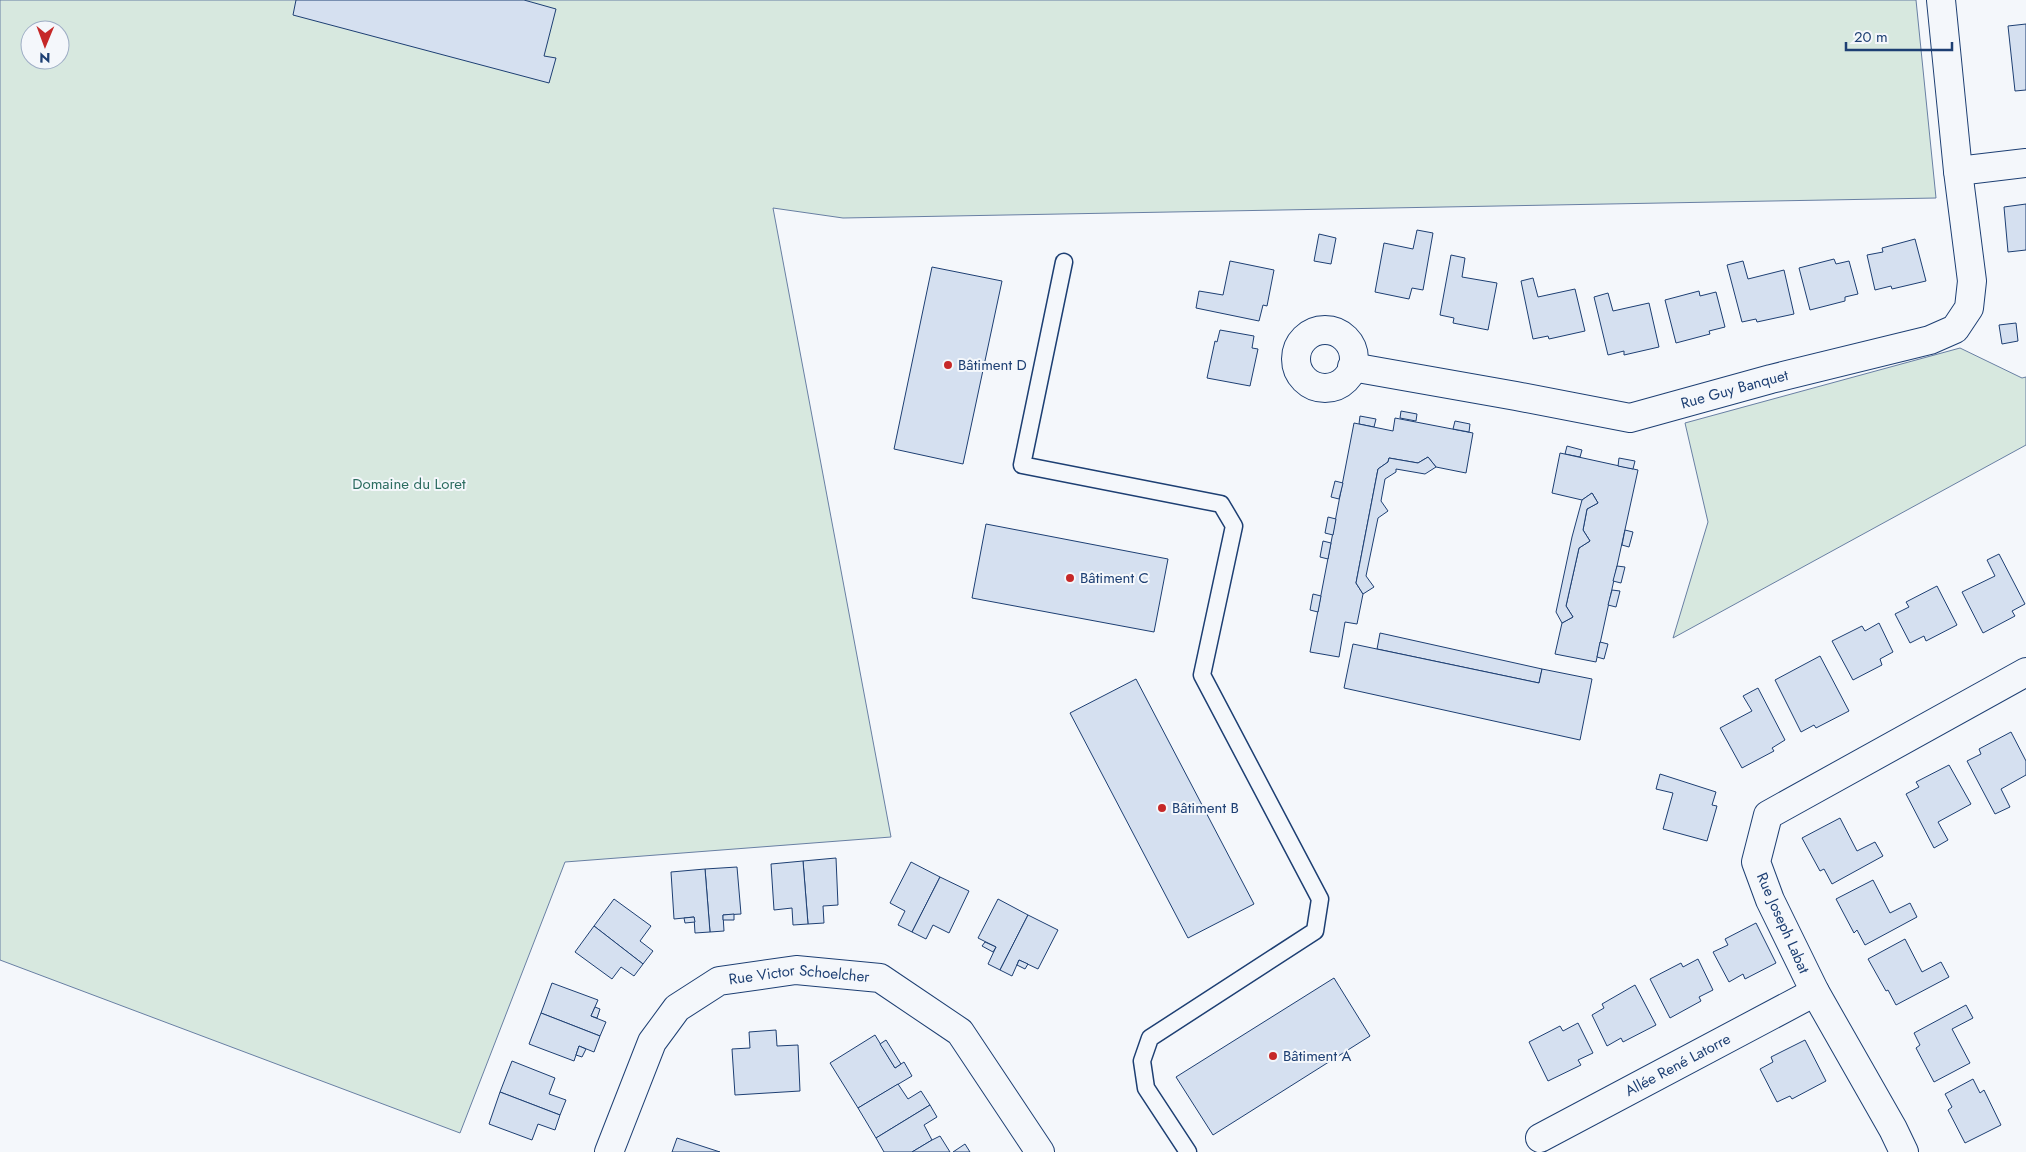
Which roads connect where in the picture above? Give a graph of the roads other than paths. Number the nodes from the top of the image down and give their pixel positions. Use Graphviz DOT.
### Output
graph roads {
  1 [pos="1941,0"];
  2 [pos="2026,163"];
  3 [pos="1958,171"];
  4 [pos="1064,262"];
  5 [pos="1352,367"];
  6 [pos="2026,672"];
  7 [pos="1815,992"];
  8 [pos="1540,1138"];
  9 [pos="609,1152"];
  10 [pos="1040,1152"];
  11 [pos="1188,1152"];
  12 [pos="1904,1152"];
  1 -- 3 [label="street, Rue Guy Banquet"];
  2 -- 3 [label="street"];
  3 -- 5 [label="street, Rue Guy Banquet"];
  4 -- 11 [label="lane"];
  6 -- 7 [label="street, Rue Joseph Labat"];
  7 -- 8 [label="street, Allée René Latorre"];
  7 -- 12 [label="street, Rue Joseph Labat"];
  9 -- 10 [label="street, Rue Victor Schoelcher"];
}
